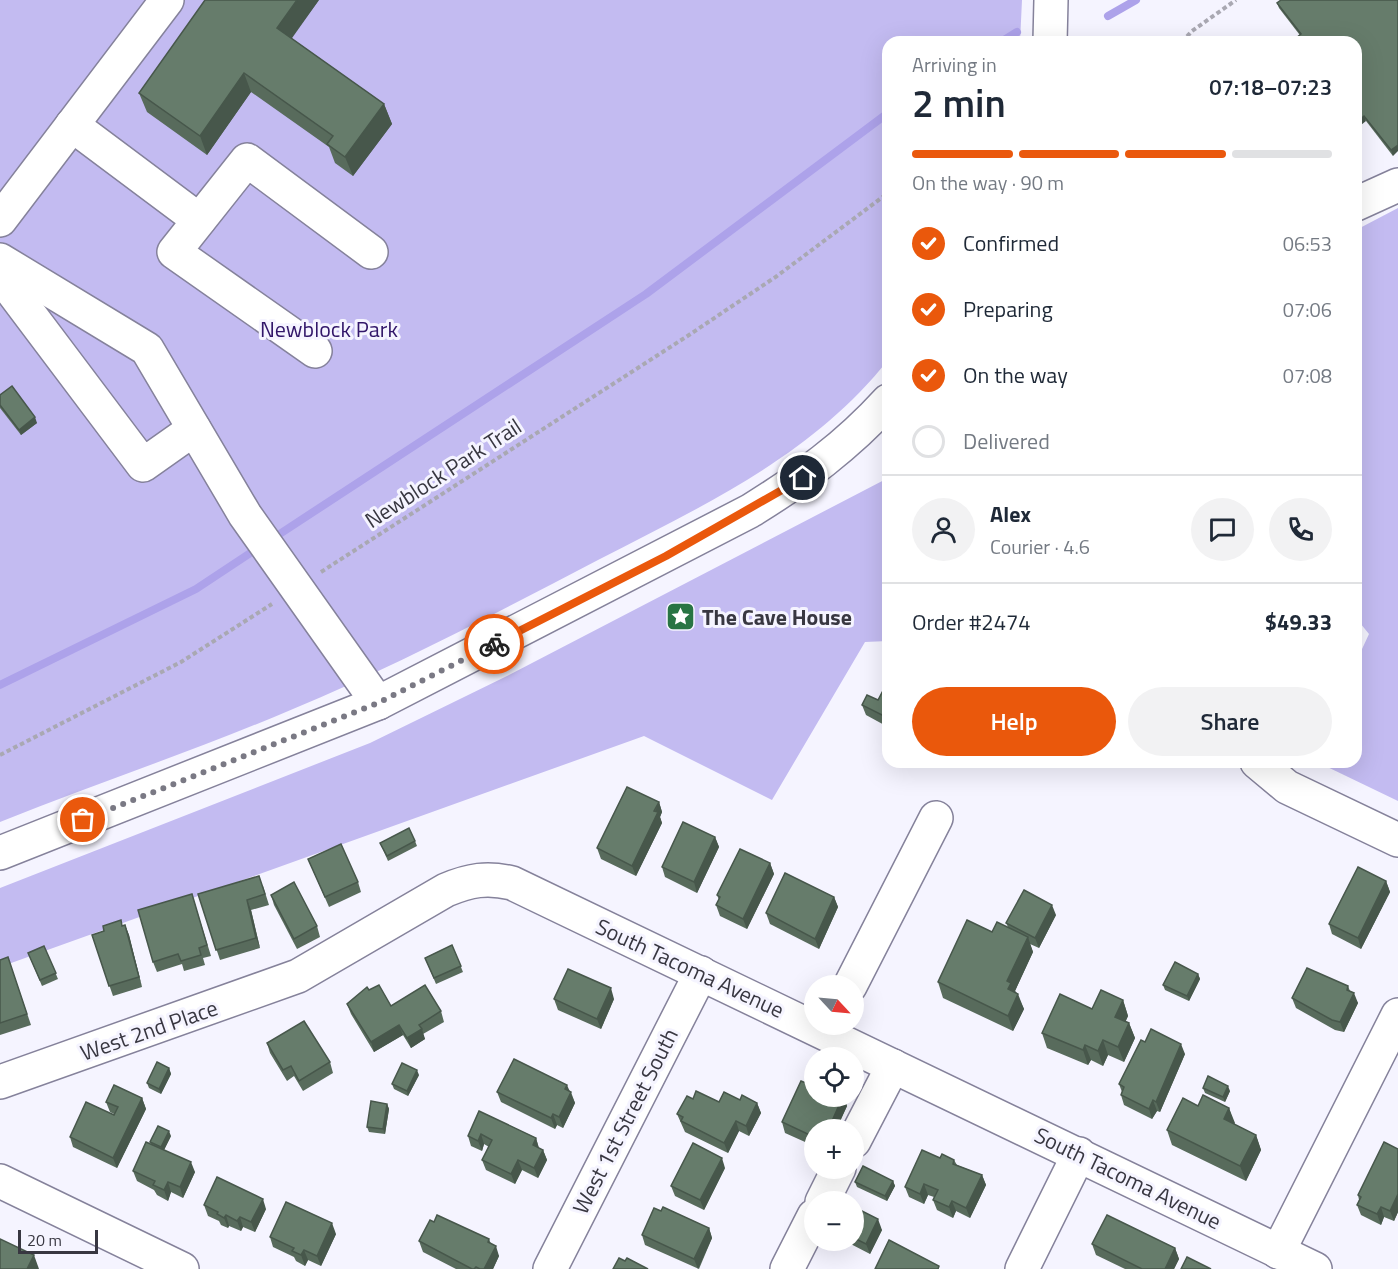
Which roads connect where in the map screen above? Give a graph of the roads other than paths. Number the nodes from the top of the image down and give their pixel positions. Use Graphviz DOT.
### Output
graph roads {
  1 [pos="167,0"];
  2 [pos="1051,0"];
  3 [pos="1050,36"];
  4 [pos="72,125"];
  5 [pos="1398,185"];
  6 [pos="1362,201"];
  7 [pos="0,220"];
  8 [pos="199,220"];
  9 [pos="371,252"];
  10 [pos="0,260"];
  11 [pos="0,275"];
  12 [pos="315,351"];
  13 [pos="882,407"];
  14 [pos="194,429"];
  15 [pos="378,703"];
  16 [pos="1264,768"];
  17 [pos="936,818"];
  18 [pos="1398,840"];
  19 [pos="0,853"];
  20 [pos="701,973"];
  21 [pos="856,975"];
  22 [pos="298,976"];
  23 [pos="1398,1016"];
  24 [pos="804,1018"];
  25 [pos="840,1035"];
  26 [pos="893,1066"];
  27 [pos="0,1082"];
  28 [pos="864,1122"];
  29 [pos="1079,1154"];
  30 [pos="0,1181"];
  31 [pos="804,1236"];
  32 [pos="1268,1255"];
  33 [pos="182,1269"];
  34 [pos="550,1269"];
  35 [pos="787,1269"];
  36 [pos="1022,1269"];
  37 [pos="1315,1269"];
  1 -- 4 [label="street"];
  2 -- 3 [label="street"];
  4 -- 7 [label="street"];
  4 -- 8 [label="street"];
  5 -- 6 [label="street"];
  8 -- 9 [label="street"];
  8 -- 12 [label="street"];
  10 -- 14 [label="street"];
  11 -- 14 [label="street"];
  13 -- 15 [label="street"];
  14 -- 15 [label="street"];
  15 -- 19 [label="street"];
  16 -- 18 [label="street"];
  17 -- 21 [label="street"];
  20 -- 22 [label="street, South Tacoma Avenue"];
  20 -- 24 [label="street, South Tacoma Avenue"];
  20 -- 34 [label="street, West 1st Street South"];
  22 -- 27 [label="street, West 2nd Place"];
  23 -- 32 [label="street"];
  25 -- 26 [label="street, South Tacoma Avenue"];
  26 -- 28 [label="street"];
  26 -- 29 [label="street, South Tacoma Avenue"];
  29 -- 32 [label="street, South Tacoma Avenue"];
  29 -- 36 [label="street"];
  30 -- 33 [label="street"];
  31 -- 35 [label="street"];
  32 -- 37 [label="street, South Tacoma Avenue"];
}
